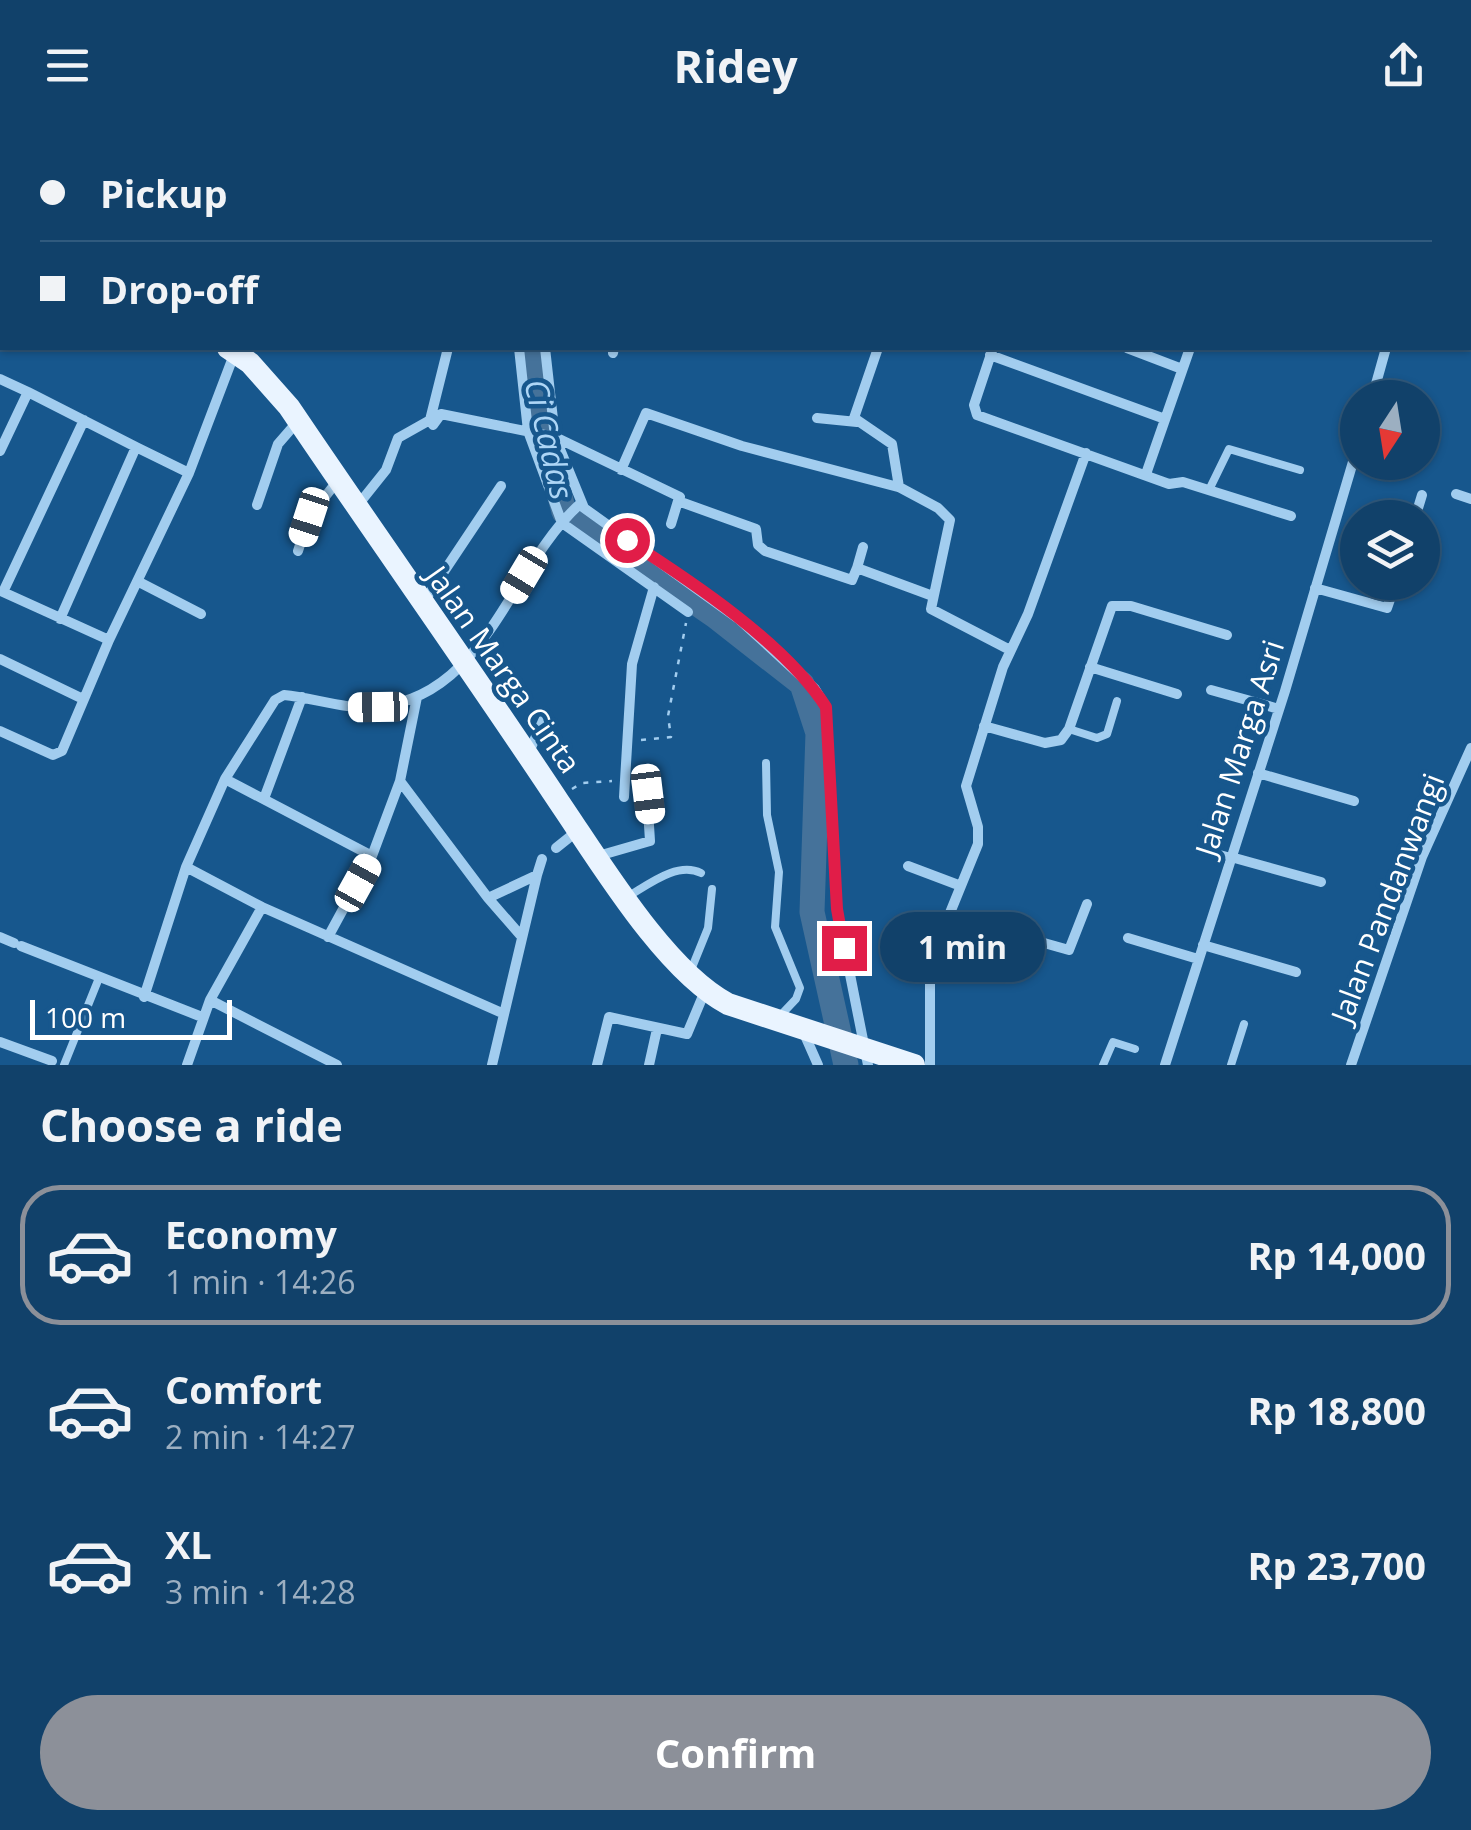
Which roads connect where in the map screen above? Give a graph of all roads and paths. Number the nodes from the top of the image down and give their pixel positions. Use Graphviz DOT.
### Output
graph roads {
  1 [pos="448,350"];
  2 [pos="519,350"];
  3 [pos="545,350"];
  4 [pos="877,350"];
  5 [pos="1132,350"];
  6 [pos="1189,350"];
  7 [pos="1385,350"];
  8 [pos="242,351"];
  9 [pos="992,351"];
  10 [pos="1182,369"];
  11 [pos="0,378"];
  12 [pos="1377,380"];
  13 [pos="28,392"];
  14 [pos="817,418"];
  15 [pos="1165,418"];
  16 [pos="84,420"];
  17 [pos="298,421"];
  18 [pos="857,422"];
  19 [pos="434,425"];
  20 [pos="529,431"];
  21 [pos="552,436"];
  22 [pos="136,447"];
  23 [pos="0,451"];
  24 [pos="1086,452"];
  25 [pos="622,470"];
  26 [pos="1300,470"];
  27 [pos="189,472"];
  28 [pos="1146,474"];
  29 [pos="340,478"];
  30 [pos="1348,480"];
  31 [pos="501,486"];
  32 [pos="900,487"];
  33 [pos="1209,490"];
  34 [pos="1422,494"];
  35 [pos="1456,494"];
  36 [pos="1471,499"];
  37 [pos="1420,500"];
  38 [pos="678,501"];
  39 [pos="257,505"];
  40 [pos="358,505"];
  41 [pos="578,505"];
  42 [pos="1291,516"];
  43 [pos="564,520"];
  44 [pos="671,524"];
  45 [pos="862,547"];
  46 [pos="298,551"];
  47 [pos="856,568"];
  48 [pos="686,581"];
  49 [pos="139,582"];
  50 [pos="654,587"];
  51 [pos="1316,588"];
  52 [pos="2,591"];
  53 [pos="930,595"];
  54 [pos="1340,595"];
  55 [pos="674,598"];
  56 [pos="1359,600"];
  57 [pos="1390,600"];
  58 [pos="421,604"];
  59 [pos="688,612"];
  60 [pos="201,614"];
  61 [pos="60,619"];
  62 [pos="1227,634"];
  63 [pos="109,640"];
  64 [pos="1010,650"];
  65 [pos="0,659"];
  66 [pos="458,659"];
  67 [pos="1090,667"];
  68 [pos="1211,690"];
  69 [pos="1177,694"];
  70 [pos="302,697"];
  71 [pos="418,698"];
  72 [pos="84,699"];
  73 [pos="1118,701"];
  74 [pos="1279,710"];
  75 [pos="546,714"];
  76 [pos="984,726"];
  77 [pos="1069,729"];
  78 [pos="0,731"];
  79 [pos="625,742"];
  80 [pos="1471,748"];
  81 [pos="526,757"];
  82 [pos="766,763"];
  83 [pos="1258,773"];
  84 [pos="225,778"];
  85 [pos="400,780"];
  86 [pos="624,781"];
  87 [pos="648,794"];
  88 [pos="265,796"];
  89 [pos="624,797"];
  90 [pos="1354,800"];
  91 [pos="559,802"];
  92 [pos="577,831"];
  93 [pos="556,848"];
  94 [pos="1205,850"];
  95 [pos="372,856"];
  96 [pos="597,856"];
  97 [pos="1231,858"];
  98 [pos="542,859"];
  99 [pos="908,866"];
  100 [pos="186,867"];
  101 [pos="701,873"];
  102 [pos="537,875"];
  103 [pos="1321,882"];
  104 [pos="961,886"];
  105 [pos="712,888"];
  106 [pos="627,897"];
  107 [pos="488,898"];
  108 [pos="1086,904"];
  109 [pos="262,907"];
  110 [pos="948,916"];
  111 [pos="0,937"];
  112 [pos="328,937"];
  113 [pos="522,937"];
  114 [pos="1128,938"];
  115 [pos="1203,945"];
  116 [pos="1198,959"];
  117 [pos="1296,972"];
  118 [pos="99,978"];
  119 [pos="697,984"];
  120 [pos="144,997"];
  121 [pos="210,1000"];
  122 [pos="502,1013"];
  123 [pos="202,1017"];
  124 [pos="774,1021"];
  125 [pos="1244,1024"];
  126 [pos="657,1029"];
  127 [pos="810,1033"];
  128 [pos="0,1042"];
  129 [pos="1135,1050"];
  130 [pos="858,1052"];
  131 [pos="52,1061"];
  132 [pos="318,1061"];
  133 [pos="64,1065"];
  134 [pos="187,1065"];
  135 [pos="337,1065"];
  136 [pos="492,1065"];
  137 [pos="597,1065"];
  138 [pos="649,1065"];
  139 [pos="818,1065"];
  140 [pos="914,1065"];
  141 [pos="930,1065"];
  142 [pos="1103,1065"];
  143 [pos="1165,1065"];
  144 [pos="1231,1065"];
  145 [pos="1351,1065"];
  1 -- 40 [label="street"];
  2 -- 20 [label="street"];
  3 -- 21 [label="street"];
  4 -- 18 [label="street"];
  5 -- 10 [label="street"];
  6 -- 10 [label="street"];
  7 -- 12 [label="street"];
  8 -- 17 [label="main road, Jalan Marga Cinta"];
  8 -- 27 [label="street"];
  9 -- 15 [label="street"];
  9 -- 24 [label="street"];
  10 -- 15 [label="street"];
  11 -- 13 [label="street"];
  13 -- 16 [label="street"];
  13 -- 23 [label="street"];
  14 -- 18 [label="street"];
  15 -- 28 [label="street"];
  16 -- 22 [label="street"];
  16 -- 52 [label="street"];
  17 -- 29 [label="main road, Jalan Marga Cinta"];
  17 -- 39 [label="street"];
  18 -- 32 [label="street"];
  19 -- 20 [label="street"];
  20 -- 21 [label="street"];
  20 -- 43 [label="street"];
  21 -- 25 [label="street"];
  21 -- 41 [label="street"];
  22 -- 27 [label="street"];
  22 -- 61 [label="street"];
  24 -- 28 [label="street"];
  24 -- 64 [label="street"];
  25 -- 32 [label="street"];
  25 -- 38 [label="street"];
  26 -- 33 [label="lane"];
  27 -- 49 [label="street"];
  28 -- 33 [label="street"];
  29 -- 40 [label="main road, Jalan Marga Cinta"];
  29 -- 46 [label="street"];
  30 -- 51 [label="street, Jalan Marga Asri"];
  31 -- 58 [label="street"];
  32 -- 53 [label="street"];
  33 -- 42 [label="street"];
  34 -- 37 [label="street"];
  35 -- 36 [label="street"];
  38 -- 44 [label="street"];
  38 -- 47 [label="street"];
  40 -- 58 [label="main road, Jalan Marga Cinta"];
  41 -- 43 [label="street"];
  41 -- 48 [label="street"];
  43 -- 50 [label="street"];
  43 -- 66 [label="street"];
  45 -- 47 [label="street"];
  47 -- 53 [label="street"];
  48 -- 55 [label="street"];
  48 -- 130 [label="street"];
  49 -- 60 [label="street"];
  49 -- 63 [label="street"];
  50 -- 55 [label="street"];
  50 -- 79 [label="street"];
  51 -- 54 [label="street"];
  51 -- 74 [label="street, Jalan Marga Asri"];
  52 -- 61 [label="street"];
  53 -- 64 [label="street"];
  55 -- 59 [label="street"];
  56 -- 57 [label="street"];
  58 -- 66 [label="main road, Jalan Marga Cinta"];
  59 -- 79 [label="path"];
  61 -- 63 [label="street"];
  62 -- 67 [label="street"];
  63 -- 72 [label="street"];
  64 -- 76 [label="street"];
  65 -- 72 [label="street"];
  66 -- 71 [label="street"];
  66 -- 81 [label="main road, Jalan Marga Cinta"];
  67 -- 69 [label="street"];
  67 -- 77 [label="street"];
  68 -- 74 [label="street"];
  70 -- 71 [label="street"];
  70 -- 84 [label="street"];
  70 -- 88 [label="street"];
  71 -- 85 [label="street"];
  72 -- 78 [label="street"];
  73 -- 77 [label="lane"];
  74 -- 83 [label="street, Jalan Marga Asri"];
  75 -- 81 [label="street"];
  76 -- 77 [label="street"];
  76 -- 104 [label="street"];
  79 -- 86 [label="street"];
  80 -- 145 [label="street, Jalan Pandanwangi"];
  81 -- 91 [label="main road, Jalan Marga Cinta"];
  82 -- 124 [label="lane"];
  83 -- 90 [label="street"];
  83 -- 97 [label="street, Jalan Marga Asri"];
  84 -- 88 [label="street"];
  84 -- 100 [label="street"];
  85 -- 95 [label="street"];
  85 -- 107 [label="street"];
  86 -- 89 [label="street"];
  86 -- 91 [label="path"];
  87 -- 96 [label="street"];
  88 -- 95 [label="street"];
  91 -- 92 [label="main road, Jalan Marga Cinta"];
  92 -- 93 [label="street"];
  92 -- 96 [label="main road, Jalan Marga Cinta"];
  94 -- 97 [label="lane"];
  95 -- 112 [label="street"];
  96 -- 106 [label="main road, Jalan Marga Cinta"];
  97 -- 103 [label="street"];
  97 -- 115 [label="street, Jalan Marga Asri"];
  98 -- 102 [label="street"];
  99 -- 104 [label="street"];
  100 -- 109 [label="street"];
  100 -- 120 [label="street"];
  101 -- 106 [label="lane"];
  102 -- 107 [label="street"];
  102 -- 113 [label="street"];
  104 -- 110 [label="street"];
  105 -- 119 [label="lane"];
  106 -- 119 [label="main road, Jalan Marga Cinta"];
  107 -- 113 [label="street"];
  108 -- 110 [label="street"];
  109 -- 112 [label="street"];
  109 -- 121 [label="street"];
  110 -- 141 [label="street"];
  111 -- 118 [label="street"];
  112 -- 122 [label="street"];
  113 -- 122 [label="street"];
  114 -- 116 [label="street"];
  115 -- 116 [label="street, Jalan Marga Asri"];
  115 -- 117 [label="street"];
  116 -- 143 [label="street, Jalan Marga Asri"];
  118 -- 120 [label="street"];
  118 -- 133 [label="lane"];
  119 -- 124 [label="main road, Jalan Marga Cinta"];
  119 -- 126 [label="street"];
  120 -- 123 [label="street"];
  121 -- 123 [label="street"];
  121 -- 132 [label="street"];
  122 -- 136 [label="street"];
  123 -- 134 [label="street"];
  124 -- 127 [label="main road, Jalan Marga Cinta"];
  125 -- 144 [label="lane"];
  126 -- 137 [label="street"];
  126 -- 138 [label="street"];
  127 -- 130 [label="main road, Jalan Marga Cinta"];
  127 -- 139 [label="street"];
  128 -- 131 [label="street"];
  129 -- 142 [label="lane"];
  130 -- 140 [label="main road, Jalan Marga Cinta"];
  132 -- 135 [label="street"];
}
